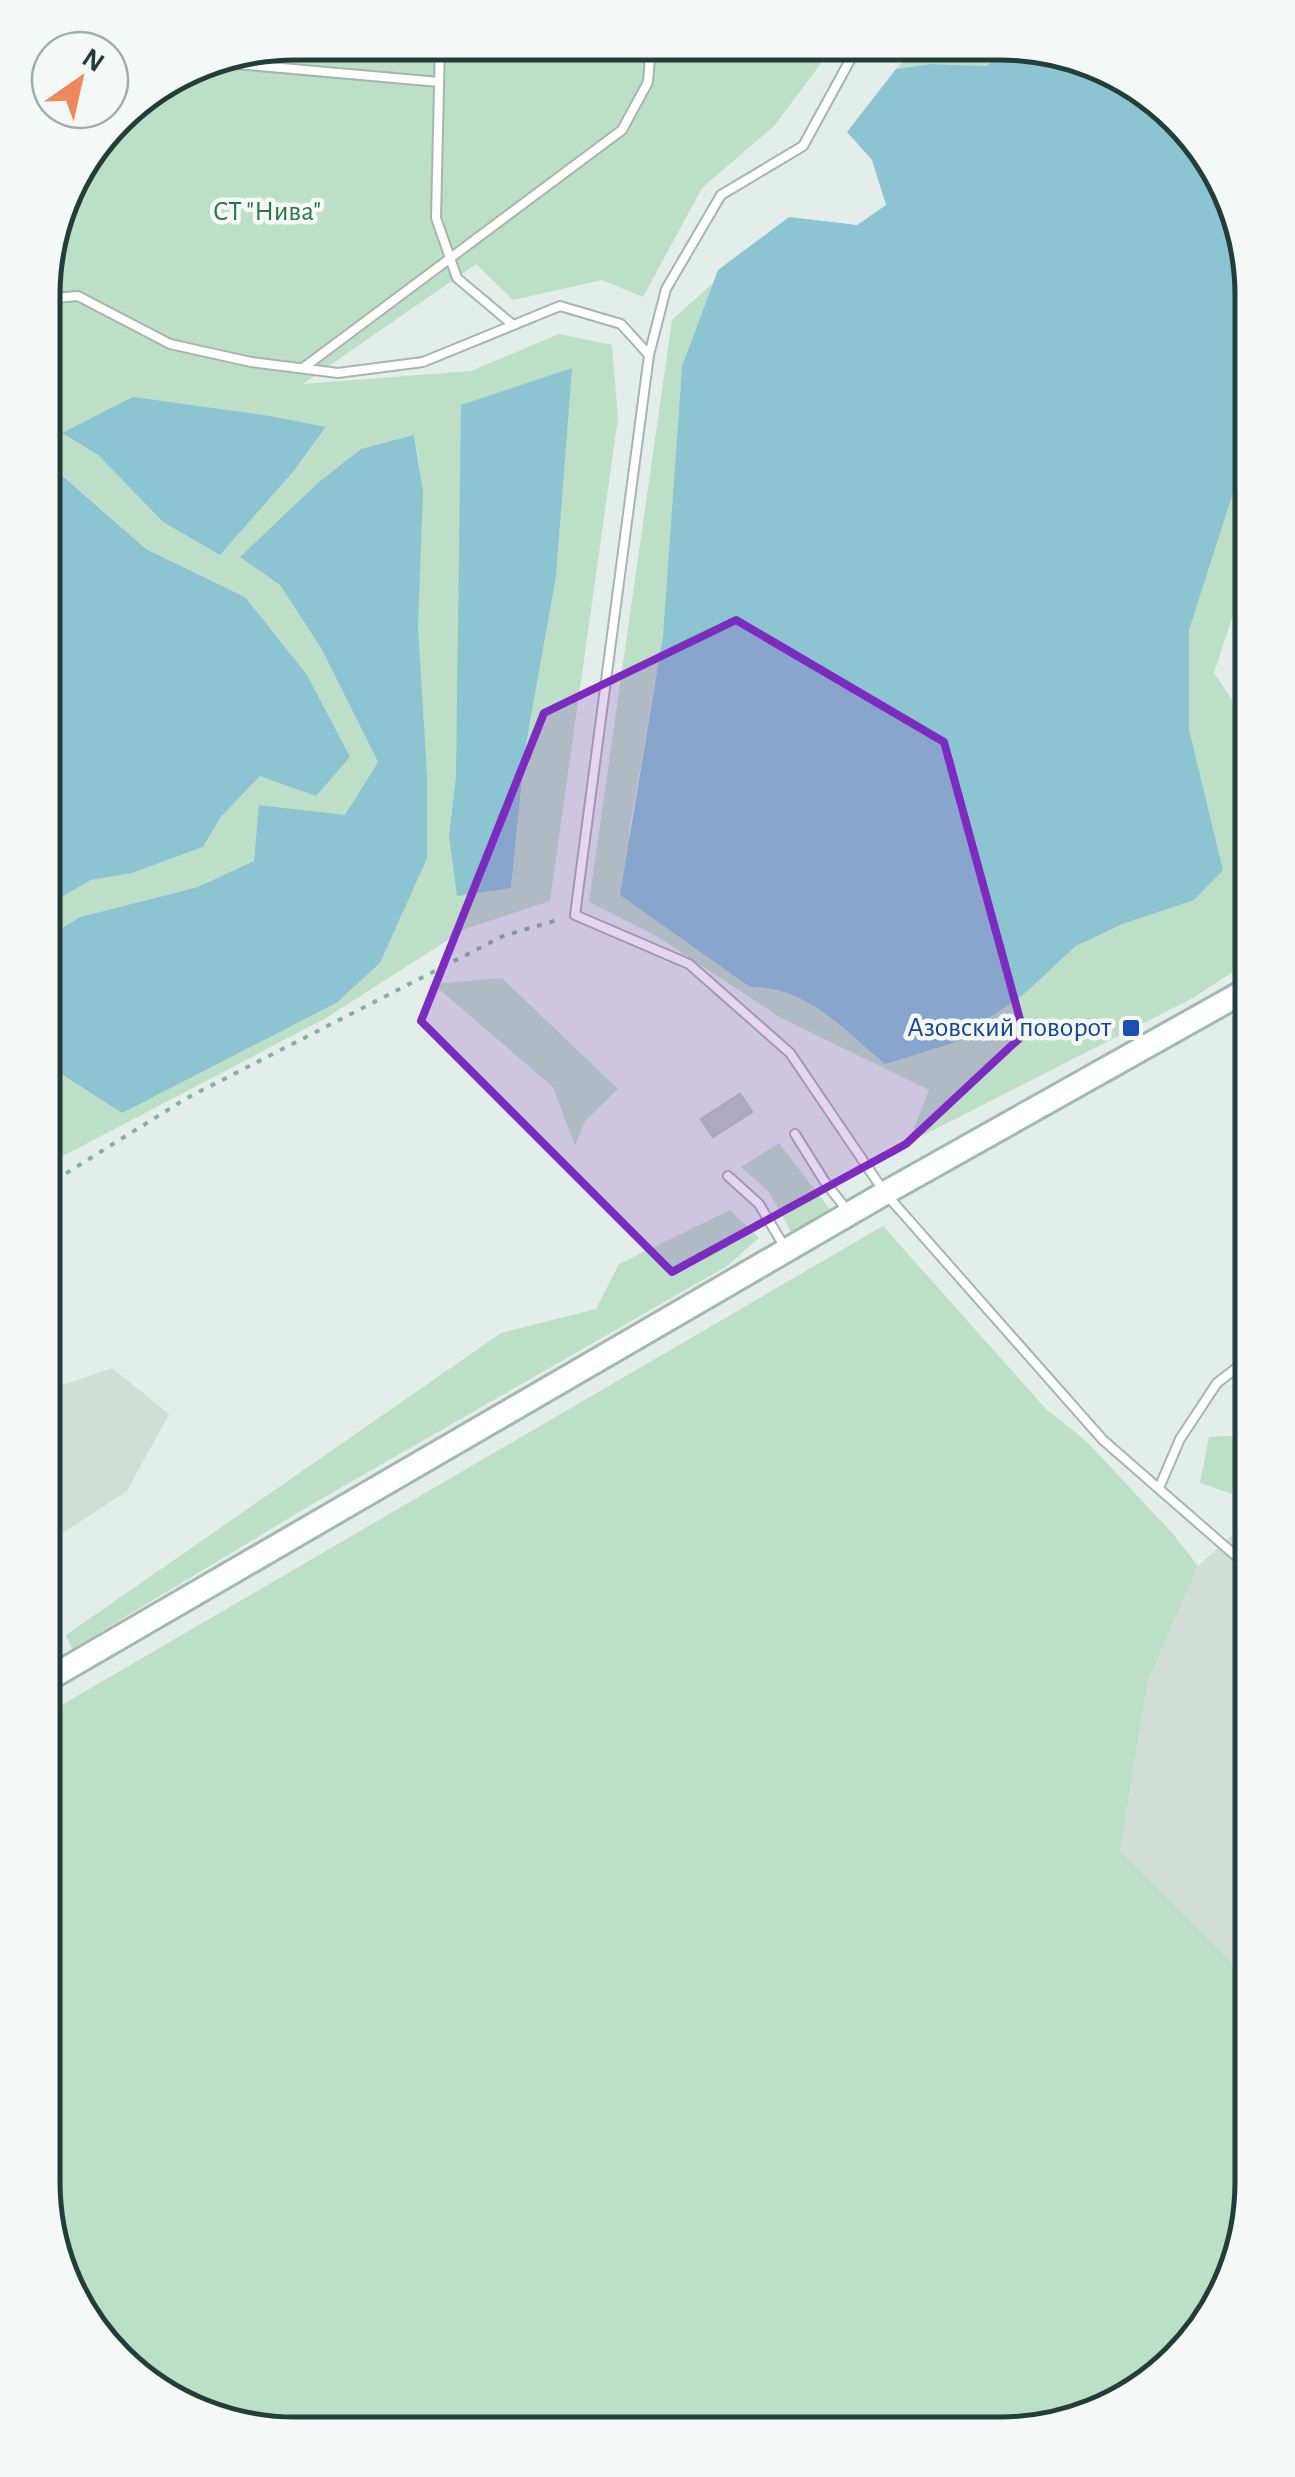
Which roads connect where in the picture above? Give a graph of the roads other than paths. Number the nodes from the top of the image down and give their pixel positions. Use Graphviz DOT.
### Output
graph roads {
  1 [pos="440,60"];
  2 [pos="650,60"];
  3 [pos="850,60"];
  4 [pos="248,65"];
  5 [pos="439,82"];
  6 [pos="450,257"];
  7 [pos="60,298"];
  8 [pos="513,325"];
  9 [pos="649,356"];
  10 [pos="304,368"];
  11 [pos="1235,997"];
  12 [pos="795,1134"];
  13 [pos="728,1176"];
  14 [pos="885,1193"];
  15 [pos="850,1213"];
  16 [pos="786,1250"];
  17 [pos="1234,1369"];
  18 [pos="1159,1488"];
  19 [pos="1234,1554"];
  20 [pos="60,1672"];
  1 -- 5 [label="lane"];
  2 -- 6 [label="lane"];
  3 -- 9 [label="lane"];
  4 -- 5 [label="lane"];
  5 -- 6 [label="lane"];
  6 -- 8 [label="lane"];
  6 -- 10 [label="lane"];
  7 -- 10 [label="lane"];
  8 -- 9 [label="lane"];
  8 -- 10 [label="lane"];
  9 -- 14 [label="lane"];
  11 -- 14 [label="street"];
  12 -- 15 [label="lane"];
  13 -- 16 [label="lane"];
  14 -- 15 [label="street"];
  14 -- 18 [label="lane"];
  15 -- 16 [label="street"];
  16 -- 20 [label="street"];
  17 -- 18 [label="lane"];
  18 -- 19 [label="lane"];
}
